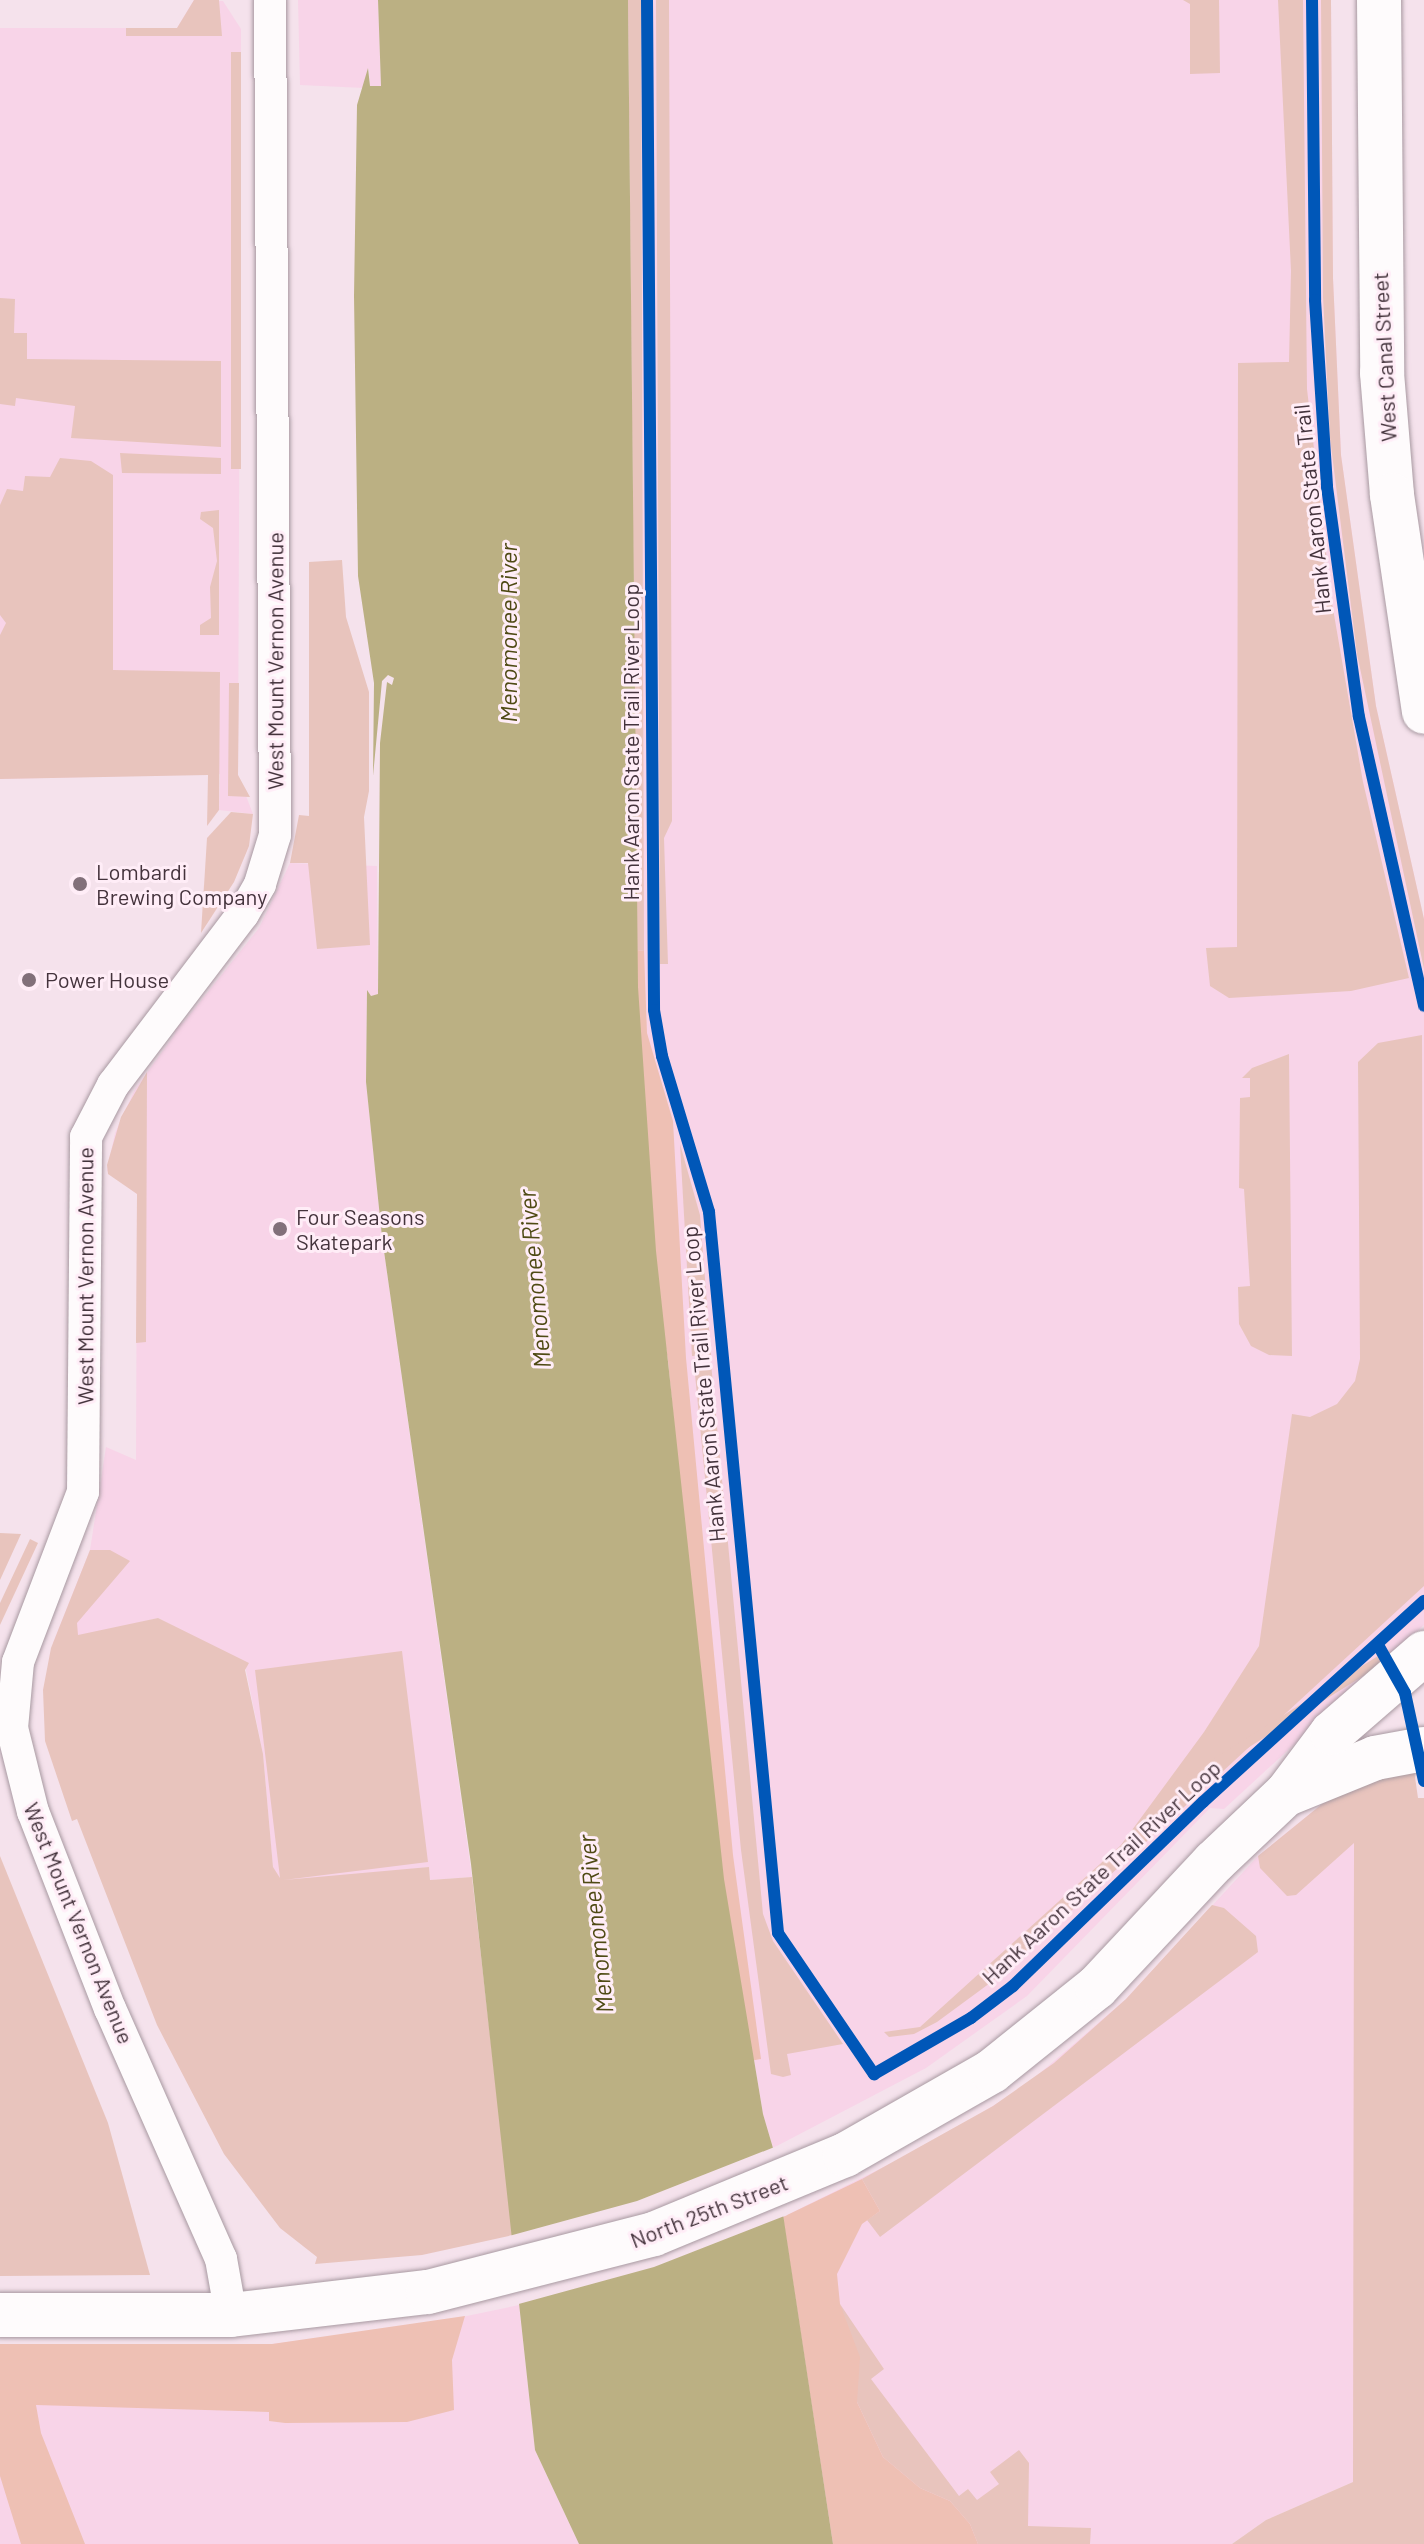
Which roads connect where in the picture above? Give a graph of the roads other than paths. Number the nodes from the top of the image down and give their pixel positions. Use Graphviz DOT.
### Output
graph roads {
  1 [pos="270,0"];
  2 [pos="1379,0"];
  3 [pos="1424,712"];
  4 [pos="1424,1653"];
  5 [pos="1424,1749"];
  6 [pos="1287,1793"];
  7 [pos="0,2315"];
  8 [pos="231,2315"];
  1 -- 8 [label="street, West Mount Vernon Avenue"];
  2 -- 3 [label="street, West Canal Street"];
  4 -- 6 [label="street, North 25th Street"];
  5 -- 6 [label="street, North 25th Street"];
  6 -- 8 [label="street, North 25th Street"];
  7 -- 8 [label="street, North 25th Street"];
}
